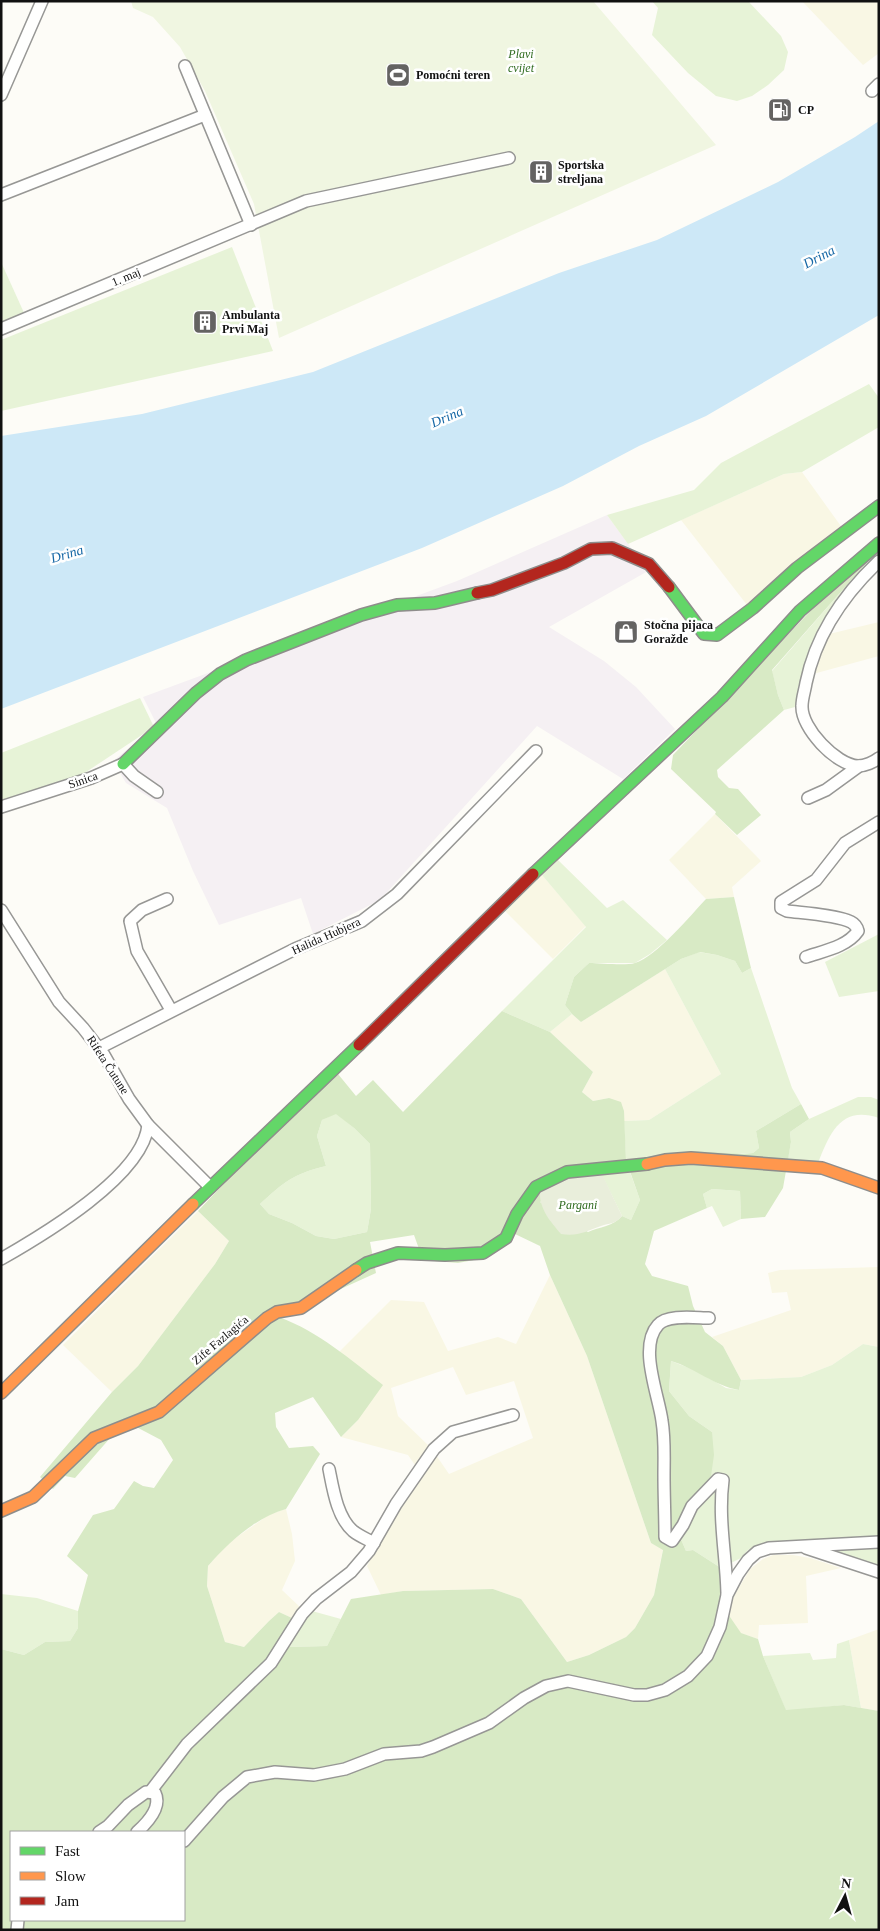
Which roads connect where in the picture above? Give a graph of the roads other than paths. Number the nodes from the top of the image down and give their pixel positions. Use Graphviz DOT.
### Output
graph roads {
  1 [pos="42,1"];
  2 [pos="185,66"];
  3 [pos="1,95"];
  4 [pos="205,115"];
  5 [pos="510,158"];
  6 [pos="2,192"];
  7 [pos="251,225"];
  8 [pos="1,329"];
  9 [pos="879,506"];
  10 [pos="879,543"];
  11 [pos="879,561"];
  12 [pos="536,750"];
  13 [pos="879,758"];
  14 [pos="123,764"];
  15 [pos="859,766"];
  16 [pos="157,792"];
  17 [pos="808,798"];
  18 [pos="1,807"];
  19 [pos="879,822"];
  20 [pos="168,899"];
  21 [pos="1,910"];
  22 [pos="806,957"];
  23 [pos="171,1010"];
  24 [pos="99,1048"];
  25 [pos="148,1125"];
  26 [pos="210,1186"];
  27 [pos="879,1188"];
  28 [pos="1,1259"];
  29 [pos="709,1318"];
  30 [pos="1,1392"];
  31 [pos="513,1415"];
  32 [pos="329,1469"];
  33 [pos="1,1510"];
  34 [pos="879,1542"];
  35 [pos="374,1543"];
  36 [pos="804,1547"];
  37 [pos="879,1572"];
  38 [pos="727,1595"];
  39 [pos="150,1792"];
  40 [pos="100,1831"];
  41 [pos="138,1831"];
  42 [pos="185,1840"];
  1 -- 3 [label="street"];
  2 -- 4 [label="street"];
  4 -- 6 [label="street"];
  4 -- 7 [label="street"];
  5 -- 7 [label="street, 1. maj"];
  7 -- 8 [label="street, 1. maj"];
  9 -- 14 [label="street"];
  10 -- 26 [label="street"];
  11 -- 15 [label="street"];
  12 -- 23 [label="street, Halida Hubjera"];
  13 -- 15 [label="street"];
  14 -- 16 [label="street"];
  14 -- 18 [label="street, Sinica"];
  15 -- 17 [label="street"];
  19 -- 22 [label="street"];
  20 -- 23 [label="street"];
  21 -- 24 [label="street, Rifeta Čutune"];
  23 -- 24 [label="street, Halida Hubjera"];
  24 -- 25 [label="street, Rifeta Čutune"];
  25 -- 26 [label="street, Rifeta Čutune"];
  25 -- 28 [label="street"];
  26 -- 30 [label="street"];
  27 -- 33 [label="street, Zife Fazlagića"];
  29 -- 38 [label="street"];
  31 -- 35 [label="street"];
  32 -- 35 [label="street"];
  34 -- 36 [label="street"];
  35 -- 39 [label="street"];
  36 -- 37 [label="street"];
  36 -- 38 [label="street"];
  38 -- 42 [label="street"];
  39 -- 40 [label="street"];
  39 -- 41 [label="street"];
}
